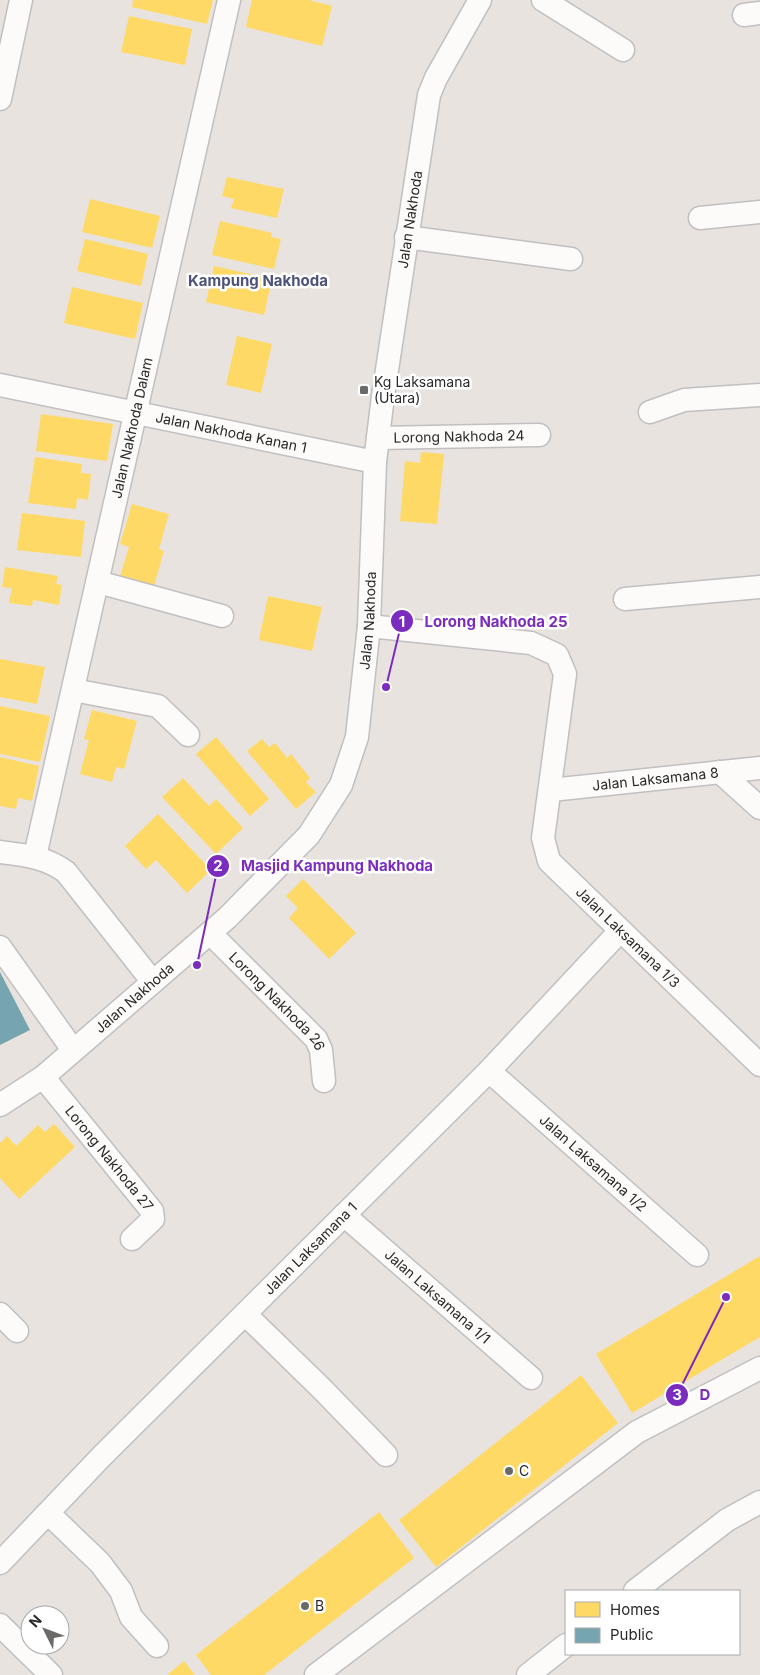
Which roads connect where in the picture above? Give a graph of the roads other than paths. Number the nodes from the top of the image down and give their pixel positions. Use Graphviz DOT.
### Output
graph roads {
  1 [pos="20,0"];
  2 [pos="229,0"];
  3 [pos="480,0"];
  4 [pos="543,0"];
  5 [pos="623,50"];
  6 [pos="0,99"];
  7 [pos="760,212"];
  8 [pos="700,218"];
  9 [pos="406,238"];
  10 [pos="571,259"];
  11 [pos="0,385"];
  12 [pos="760,394"];
  13 [pos="650,412"];
  14 [pos="136,413"];
  15 [pos="539,435"];
  16 [pos="378,438"];
  17 [pos="375,462"];
  18 [pos="98,582"];
  19 [pos="760,587"];
  20 [pos="625,599"];
  21 [pos="222,616"];
  22 [pos="369,626"];
  23 [pos="73,690"];
  24 [pos="188,735"];
  25 [pos="760,768"];
  26 [pos="720,772"];
  27 [pos="551,790"];
  28 [pos="760,808"];
  29 [pos="0,852"];
  30 [pos="35,856"];
  31 [pos="620,931"];
  32 [pos="210,933"];
  33 [pos="0,947"];
  34 [pos="153,982"];
  35 [pos="73,1050"];
  36 [pos="760,1065"];
  37 [pos="488,1071"];
  38 [pos="43,1077"];
  39 [pos="324,1081"];
  40 [pos="0,1105"];
  41 [pos="344,1215"];
  42 [pos="132,1239"];
  43 [pos="697,1255"];
  44 [pos="0,1314"];
  45 [pos="245,1314"];
  46 [pos="17,1331"];
  47 [pos="760,1368"];
  48 [pos="531,1378"];
  49 [pos="386,1456"];
  50 [pos="760,1502"];
  51 [pos="48,1513"];
  52 [pos="0,1563"];
  53 [pos="636,1590"];
  54 [pos="0,1625"];
  55 [pos="157,1646"];
  56 [pos="565,1646"];
  57 [pos="51,1675"];
  58 [pos="316,1675"];
  59 [pos="528,1675"];
  1 -- 6 [label="street"];
  2 -- 14 [label="street, Jalan Nakhoda Dalam"];
  3 -- 9 [label="street, Jalan Nakhoda"];
  4 -- 5 [label="street"];
  7 -- 8 [label="street"];
  9 -- 10 [label="street"];
  9 -- 16 [label="street, Jalan Nakhoda"];
  11 -- 14 [label="street, Jalan Nakhoda Kanan 1"];
  12 -- 13 [label="street"];
  14 -- 17 [label="street, Jalan Nakhoda Kanan 1"];
  14 -- 18 [label="street, Jalan Nakhoda Dalam"];
  15 -- 16 [label="street, Lorong Nakhoda 24"];
  16 -- 17 [label="street, Jalan Nakhoda"];
  17 -- 22 [label="street, Jalan Nakhoda"];
  18 -- 21 [label="street"];
  18 -- 23 [label="street, Jalan Nakhoda Dalam"];
  19 -- 20 [label="street"];
  22 -- 27 [label="street, Jalan Laksamana 1/3"];
  22 -- 32 [label="street, Jalan Nakhoda"];
  23 -- 24 [label="street"];
  23 -- 30 [label="street, Jalan Nakhoda Dalam"];
  25 -- 26 [label="street, Jalan Laksamana 8"];
  26 -- 27 [label="street, Jalan Laksamana 8"];
  26 -- 28 [label="street"];
  27 -- 31 [label="street, Jalan Laksamana 1/3"];
  29 -- 30 [label="street"];
  30 -- 34 [label="street"];
  31 -- 36 [label="street, Jalan Laksamana 1/3"];
  31 -- 37 [label="street, Jalan Laksamana 1"];
  32 -- 34 [label="street, Jalan Nakhoda"];
  32 -- 39 [label="street, Lorong Nakhoda 26"];
  33 -- 35 [label="street"];
  34 -- 35 [label="street, Jalan Nakhoda"];
  35 -- 38 [label="street, Jalan Nakhoda"];
  37 -- 41 [label="street, Jalan Laksamana 1"];
  37 -- 43 [label="street, Jalan Laksamana 1/2"];
  38 -- 40 [label="street, Jalan Nakhoda"];
  38 -- 42 [label="street, Lorong Nakhoda 27"];
  41 -- 45 [label="street, Jalan Laksamana 1"];
  41 -- 48 [label="street, Jalan Laksamana 1/1"];
  44 -- 46 [label="street"];
  45 -- 49 [label="street"];
  45 -- 51 [label="street, Jalan Laksamana 1"];
  47 -- 58 [label="street"];
  50 -- 53 [label="street"];
  51 -- 52 [label="street, Jalan Laksamana 1"];
  51 -- 55 [label="street"];
  54 -- 57 [label="street"];
  56 -- 59 [label="street"];
}
